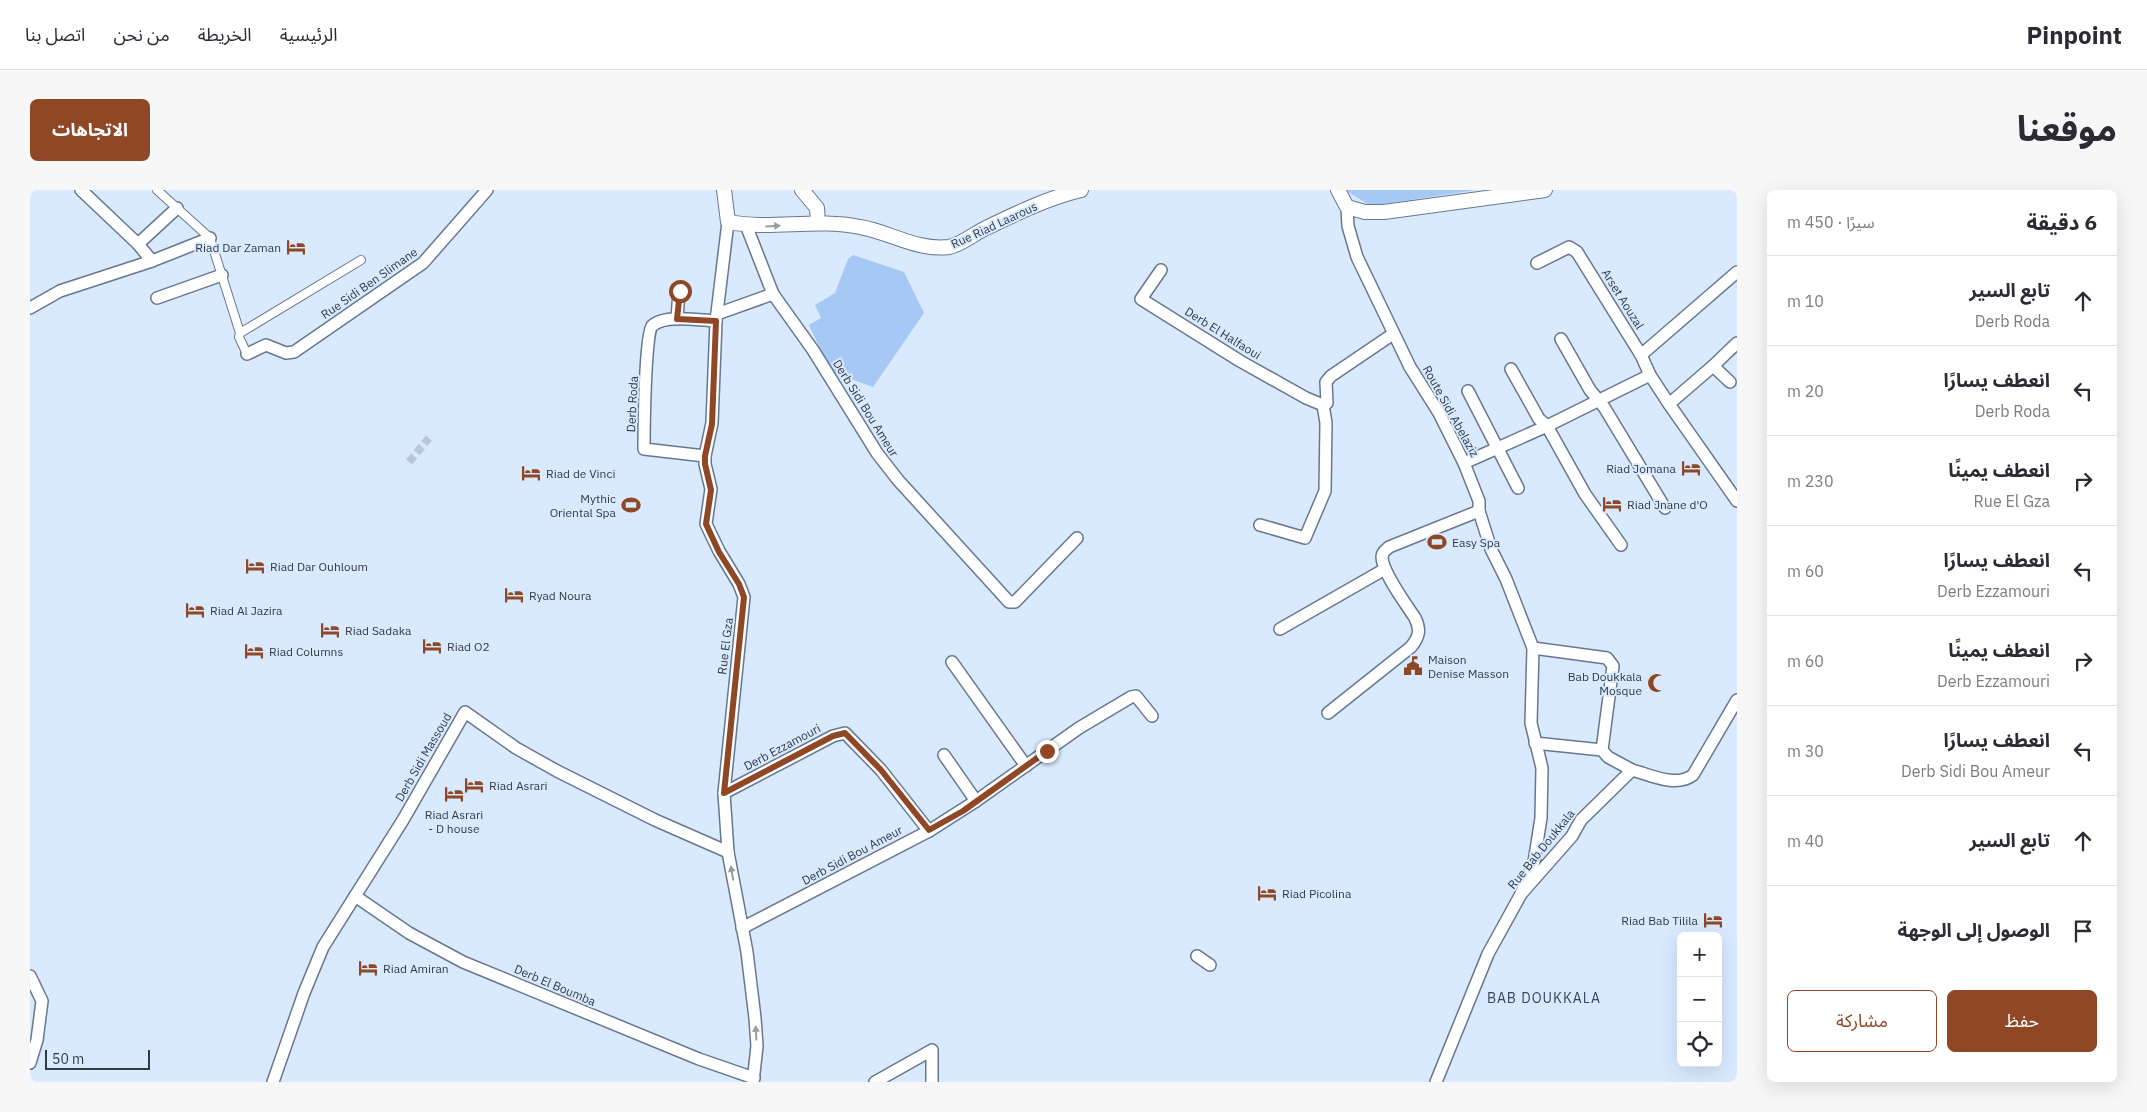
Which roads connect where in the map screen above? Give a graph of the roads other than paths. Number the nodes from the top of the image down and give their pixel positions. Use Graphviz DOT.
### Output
graph roads {
  1 [pos="81,190"];
  2 [pos="157,190"];
  3 [pos="487,190"];
  4 [pos="724,190"];
  5 [pos="802,190"];
  6 [pos="1081,190"];
  7 [pos="1338,190"];
  8 [pos="1545,190"];
  9 [pos="1347,207"];
  10 [pos="177,208"];
  11 [pos="728,222"];
  12 [pos="818,223"];
  13 [pos="746,226"];
  14 [pos="210,238"];
  15 [pos="138,244"];
  16 [pos="360,260"];
  17 [pos="152,261"];
  18 [pos="1537,263"];
  19 [pos="1161,270"];
  20 [pos="1737,272"];
  21 [pos="222,275"];
  22 [pos="680,291"];
  23 [pos="773,294"];
  24 [pos="157,298"];
  25 [pos="30,308"];
  26 [pos="717,317"];
  27 [pos="677,319"];
  28 [pos="240,333"];
  29 [pos="1393,334"];
  30 [pos="1561,339"];
  31 [pos="1737,343"];
  32 [pos="247,354"];
  33 [pos="1641,355"];
  34 [pos="1713,366"];
  35 [pos="1511,369"];
  36 [pos="1650,375"];
  37 [pos="1730,382"];
  38 [pos="1468,391"];
  39 [pos="1599,400"];
  40 [pos="1323,404"];
  41 [pos="1669,404"];
  42 [pos="1548,426"];
  43 [pos="1498,448"];
  44 [pos="705,456"];
  45 [pos="1464,463"];
  46 [pos="1518,488"];
  47 [pos="1737,501"];
  48 [pos="1665,508"];
  49 [pos="1480,511"];
  50 [pos="1260,525"];
  51 [pos="1077,538"];
  52 [pos="1621,545"];
  53 [pos="1385,569"];
  54 [pos="1280,629"];
  55 [pos="1533,648"];
  56 [pos="952,662"];
  57 [pos="1737,700"];
  58 [pos="1328,713"];
  59 [pos="1152,716"];
  60 [pos="1535,743"];
  61 [pos="1602,750"];
  62 [pos="944,755"];
  63 [pos="1026,766"];
  64 [pos="1632,770"];
  65 [pos="724,793"];
  66 [pos="976,801"];
  67 [pos="929,830"];
  68 [pos="728,852"];
  69 [pos="1521,894"];
  70 [pos="355,896"];
  71 [pos="742,928"];
  72 [pos="1196,956"];
  73 [pos="1210,965"];
  74 [pos="30,976"];
  75 [pos="30,1063"];
  76 [pos="754,1080"];
  77 [pos="273,1082"];
  78 [pos="875,1082"];
  79 [pos="932,1082"];
  80 [pos="1436,1082"];
  1 -- 15 [label="street"];
  2 -- 10 [label="street"];
  3 -- 32 [label="street, Rue Sidi Ben Slimane"];
  4 -- 11 [label="street"];
  5 -- 12 [label="street"];
  6 -- 12 [label="street, Rue Riad Laarous"];
  7 -- 9 [label="street"];
  8 -- 9 [label="street"];
  9 -- 29 [label="street, Route Sidi Abelaziz"];
  10 -- 14 [label="street"];
  10 -- 15 [label="street"];
  11 -- 13 [label="street, Rue Riad Laarous"];
  11 -- 26 [label="street, Rue El Gza"];
  13 -- 12 [label="street, Rue Riad Laarous, one-way"];
  13 -- 23 [label="street, Derb Sidi Bou Ameur"];
  14 -- 17 [label="street"];
  14 -- 21 [label="street"];
  15 -- 17 [label="street"];
  16 -- 28 [label="street"];
  17 -- 25 [label="street"];
  18 -- 33 [label="street, Arset Aouzal"];
  19 -- 40 [label="street, Derb El Halfaoui"];
  20 -- 33 [label="street"];
  21 -- 24 [label="street"];
  21 -- 28 [label="street"];
  22 -- 27 [label="street"];
  23 -- 26 [label="street"];
  23 -- 51 [label="street, Derb Sidi Bou Ameur"];
  26 -- 27 [label="street, Derb Roda"];
  26 -- 44 [label="street, Rue El Gza"];
  27 -- 44 [label="street, Derb Roda"];
  28 -- 32 [label="street"];
  29 -- 40 [label="street"];
  29 -- 45 [label="street, Route Sidi Abelaziz"];
  30 -- 39 [label="street"];
  31 -- 34 [label="street"];
  33 -- 36 [label="street, Arset Aouzal"];
  34 -- 37 [label="street"];
  34 -- 41 [label="street"];
  35 -- 42 [label="street"];
  36 -- 39 [label="street"];
  36 -- 41 [label="street, Arset Aouzal"];
  38 -- 43 [label="street"];
  39 -- 42 [label="street"];
  39 -- 48 [label="street"];
  40 -- 50 [label="street"];
  41 -- 47 [label="street, Arset Aouzal"];
  42 -- 43 [label="street"];
  42 -- 52 [label="street"];
  43 -- 45 [label="street"];
  43 -- 46 [label="street"];
  44 -- 65 [label="street, Rue El Gza"];
  45 -- 49 [label="street, Route Sidi Abelaziz"];
  49 -- 53 [label="street"];
  49 -- 55 [label="street, Route Sidi Abelaziz"];
  53 -- 54 [label="street"];
  53 -- 58 [label="street"];
  55 -- 60 [label="street, Route Sidi Abelaziz"];
  55 -- 61 [label="street"];
  56 -- 63 [label="street"];
  57 -- 64 [label="street"];
  59 -- 63 [label="street, Derb Sidi Bou Ameur"];
  60 -- 61 [label="street"];
  60 -- 69 [label="street, Route Sidi Abelaziz"];
  61 -- 64 [label="street"];
  62 -- 66 [label="street"];
  63 -- 66 [label="street, Derb Sidi Bou Ameur"];
  64 -- 69 [label="street, Rue Bab Doukkala"];
  65 -- 67 [label="street, Derb Ezzamouri"];
  65 -- 68 [label="street, Rue El Gza"];
  66 -- 67 [label="street, Derb Sidi Bou Ameur"];
  67 -- 71 [label="street, Derb Sidi Bou Ameur"];
  68 -- 70 [label="street, Derb Sidi Massoud"];
  71 -- 68 [label="street, Rue El Gza, one-way"];
  69 -- 80 [label="street, Rue Bab Doukkala"];
  70 -- 76 [label="street, Derb El Boumba"];
  70 -- 77 [label="street, Derb Sidi Massoud"];
  76 -- 71 [label="street, Rue El Gza, one-way"];
  72 -- 73 [label="street"];
  74 -- 75 [label="street"];
  78 -- 79 [label="street"];
}
